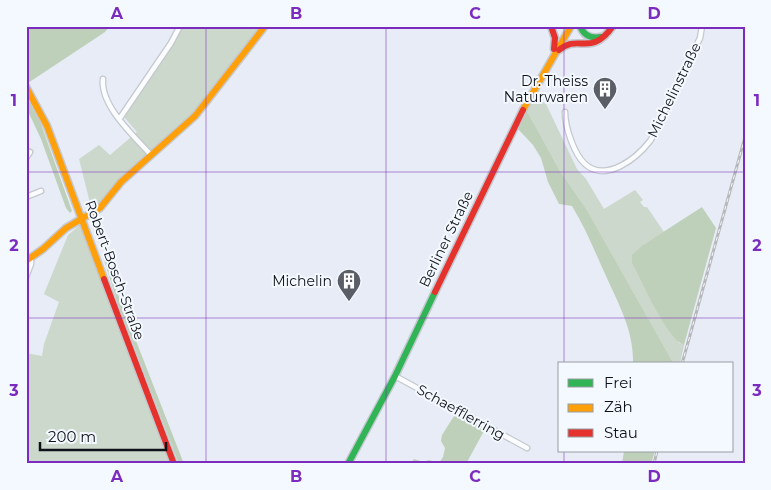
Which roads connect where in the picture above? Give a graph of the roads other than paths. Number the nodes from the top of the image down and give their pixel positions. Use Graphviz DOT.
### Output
graph roads {
  1 [pos="180,26"];
  2 [pos="265,26"];
  3 [pos="551,26"];
  4 [pos="571,26"];
  5 [pos="580,26"];
  6 [pos="613,26"];
  7 [pos="702,26"];
  8 [pos="607,34"];
  9 [pos="550,60"];
  10 [pos="102,79"];
  11 [pos="26,88"];
  12 [pos="565,112"];
  13 [pos="120,118"];
  14 [pos="30,152"];
  15 [pos="152,155"];
  16 [pos="26,158"];
  17 [pos="41,191"];
  18 [pos="26,197"];
  19 [pos="82,219"];
  20 [pos="28,259"];
  21 [pos="26,278"];
  22 [pos="395,376"];
  23 [pos="527,448"];
  24 [pos="174,464"];
  25 [pos="348,464"];
  1 -- 13 [label="street"];
  2 -- 15 [label="street"];
  3 -- 9 [label="street"];
  4 -- 9 [label="street, Berliner Straße"];
  5 -- 8 [label="street"];
  6 -- 8 [label="street"];
  7 -- 12 [label="street, Michelinstraße"];
  8 -- 9 [label="street"];
  9 -- 22 [label="street, Berliner Straße"];
  10 -- 13 [label="street"];
  11 -- 19 [label="street, Robert-Bosch-Straße"];
  13 -- 15 [label="street"];
  14 -- 16 [label="street"];
  15 -- 19 [label="street"];
  17 -- 18 [label="street"];
  19 -- 20 [label="street"];
  19 -- 24 [label="street, Robert-Bosch-Straße"];
  20 -- 21 [label="street"];
  22 -- 23 [label="street, Schaefflerring"];
  22 -- 25 [label="street, Berliner Straße"];
}
